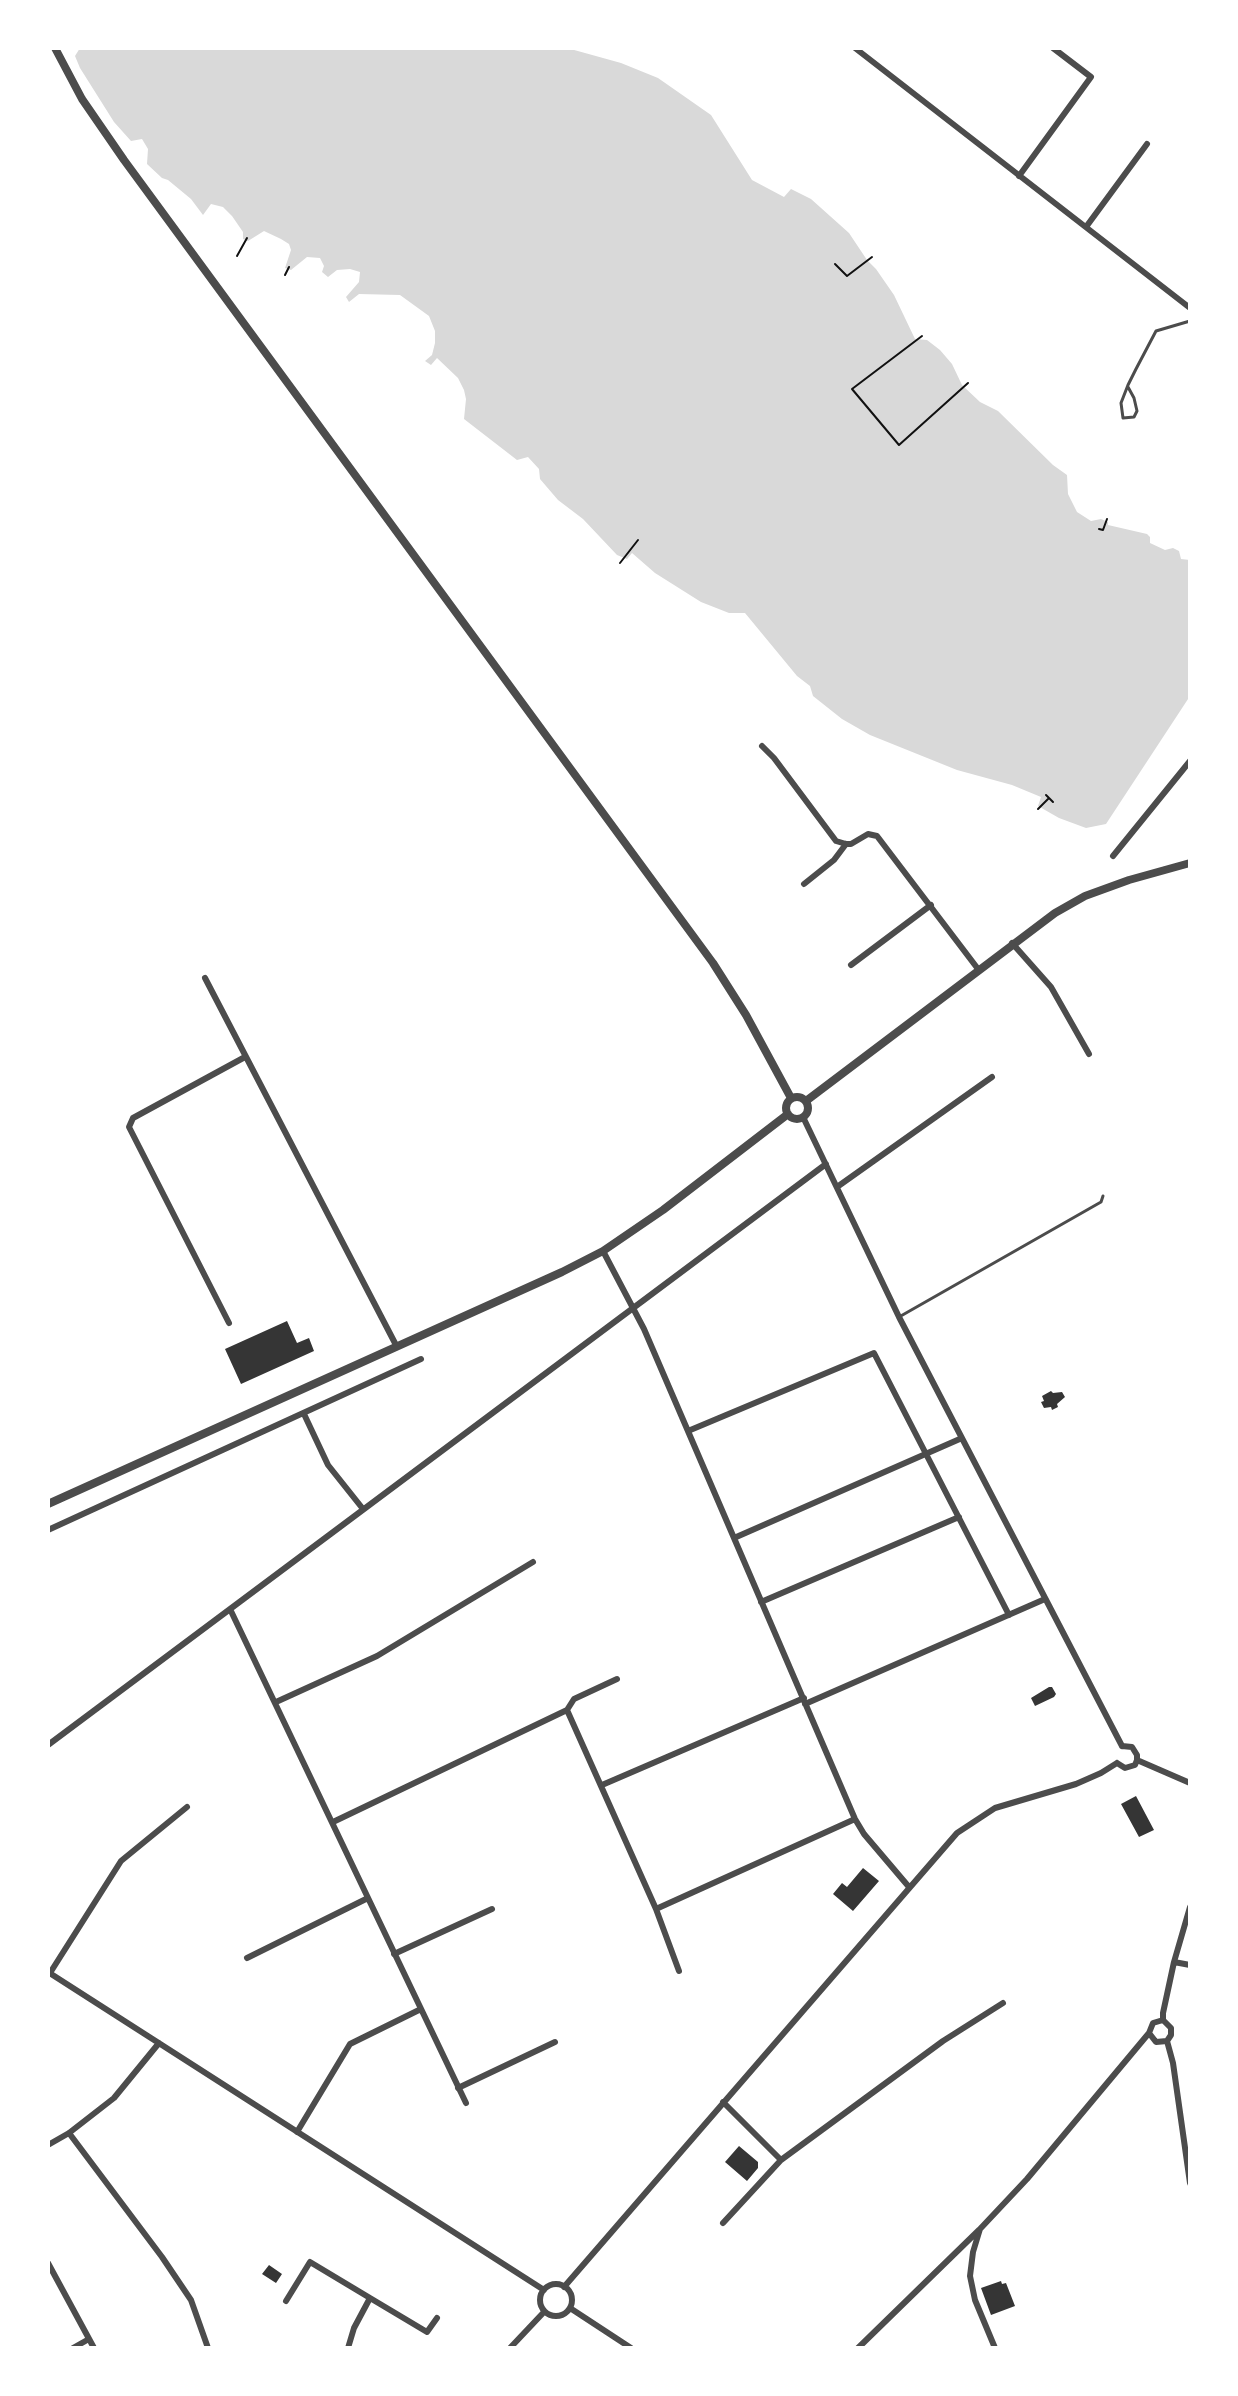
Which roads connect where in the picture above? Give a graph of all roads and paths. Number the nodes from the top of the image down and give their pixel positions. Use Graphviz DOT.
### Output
graph roads {
  1 [pos="55,48"];
  2 [pos="855,48"];
  3 [pos="1053,48"];
  4 [pos="1147,144"];
  5 [pos="1019,176"];
  6 [pos="1086,227"];
  7 [pos="247,238"];
  8 [pos="237,256"];
  9 [pos="872,257"];
  10 [pos="835,264"];
  11 [pos="289,267"];
  12 [pos="285,275"];
  13 [pos="1190,307"];
  14 [pos="1190,321"];
  15 [pos="922,336"];
  16 [pos="968,383"];
  17 [pos="1128,387"];
  18 [pos="1107,519"];
  19 [pos="1099,529"];
  20 [pos="638,540"];
  21 [pos="620,563"];
  22 [pos="762,746"];
  23 [pos="1190,761"];
  24 [pos="1053,802"];
  25 [pos="1038,809"];
  26 [pos="846,844"];
  27 [pos="1113,856"];
  28 [pos="1190,863"];
  29 [pos="804,884"];
  30 [pos="931,905"];
  31 [pos="1012,943"];
  32 [pos="851,965"];
  33 [pos="978,969"];
  34 [pos="205,978"];
  35 [pos="1089,1054"];
  36 [pos="245,1057"];
  37 [pos="992,1077"];
  38 [pos="791,1098"];
  39 [pos="806,1101"];
  40 [pos="788,1114"];
  41 [pos="803,1117"];
  42 [pos="826,1164"];
  43 [pos="837,1187"];
  44 [pos="1103,1196"];
  45 [pos="603,1251"];
  46 [pos="633,1308"];
  47 [pos="899,1317"];
  48 [pos="229,1323"];
  49 [pos="397,1347"];
  50 [pos="421,1359"];
  51 [pos="304,1414"];
  52 [pos="688,1431"];
  53 [pos="962,1438"];
  54 [pos="927,1455"];
  55 [pos="48,1504"];
  56 [pos="363,1509"];
  57 [pos="959,1517"];
  58 [pos="48,1530"];
  59 [pos="734,1538"];
  60 [pos="533,1562"];
  61 [pos="1045,1599"];
  62 [pos="761,1602"];
  63 [pos="230,1609"];
  64 [pos="1009,1615"];
  65 [pos="617,1679"];
  66 [pos="804,1701"];
  67 [pos="276,1702"];
  68 [pos="567,1710"];
  69 [pos="48,1745"];
  70 [pos="1122,1746"];
  71 [pos="1137,1760"];
  72 [pos="1117,1763"];
  73 [pos="1188,1784"];
  74 [pos="602,1785"];
  75 [pos="187,1807"];
  76 [pos="855,1819"];
  77 [pos="333,1822"];
  78 [pos="909,1887"];
  79 [pos="368,1898"];
  80 [pos="1190,1907"];
  81 [pos="492,1909"];
  82 [pos="656,1909"];
  83 [pos="394,1954"];
  84 [pos="247,1958"];
  85 [pos="1174,1962"];
  86 [pos="1190,1965"];
  87 [pos="679,1971"];
  88 [pos="49,1973"];
  89 [pos="1003,2003"];
  90 [pos="421,2009"];
  91 [pos="1163,2020"];
  92 [pos="1149,2033"];
  93 [pos="1167,2041"];
  94 [pos="555,2042"];
  95 [pos="159,2043"];
  96 [pos="458,2088"];
  97 [pos="723,2102"];
  98 [pos="466,2103"];
  99 [pos="297,2132"];
  100 [pos="69,2133"];
  101 [pos="48,2145"];
  102 [pos="781,2160"];
  103 [pos="1190,2183"];
  104 [pos="723,2223"];
  105 [pos="980,2229"];
  106 [pos="48,2263"];
  107 [pos="564,2287"];
  108 [pos="544,2290"];
  109 [pos="370,2298"];
  110 [pos="286,2301"];
  111 [pos="570,2308"];
  112 [pos="544,2312"];
  113 [pos="437,2318"];
  114 [pos="89,2339"];
  115 [pos="621,2341"];
  116 [pos="73,2348"];
  117 [pos="94,2348"];
  118 [pos="208,2348"];
  119 [pos="348,2348"];
  120 [pos="510,2348"];
  121 [pos="616,2348"];
  122 [pos="631,2348"];
  123 [pos="858,2348"];
  124 [pos="995,2348"];
  1 -- 38 [label="street"];
  2 -- 5 [label="street"];
  3 -- 5 [label="street"];
  4 -- 6 [label="street"];
  5 -- 6 [label="street"];
  6 -- 13 [label="street"];
  7 -- 8 [label="path"];
  9 -- 10 [label="path"];
  11 -- 12 [label="path"];
  14 -- 17 [label="lane"];
  15 -- 16 [label="path"];
  17 -- 17 [label="lane"];
  18 -- 19 [label="path"];
  20 -- 21 [label="path"];
  22 -- 26 [label="street"];
  23 -- 27 [label="street"];
  24 -- 25 [label="path"];
  26 -- 29 [label="street"];
  26 -- 30 [label="street"];
  28 -- 31 [label="street"];
  30 -- 32 [label="street"];
  30 -- 33 [label="street"];
  31 -- 33 [label="street"];
  31 -- 35 [label="street"];
  33 -- 39 [label="street"];
  34 -- 36 [label="street"];
  36 -- 48 [label="street"];
  36 -- 49 [label="street"];
  37 -- 43 [label="street"];
  38 -- 39 [label="street"];
  38 -- 40 [label="street"];
  39 -- 41 [label="street"];
  40 -- 41 [label="street"];
  40 -- 45 [label="street"];
  41 -- 42 [label="street"];
  42 -- 43 [label="street"];
  42 -- 46 [label="street"];
  43 -- 47 [label="street"];
  44 -- 47 [label="lane"];
  45 -- 46 [label="street"];
  45 -- 49 [label="street"];
  46 -- 52 [label="street"];
  46 -- 56 [label="street"];
  47 -- 53 [label="street"];
  49 -- 55 [label="street"];
  50 -- 51 [label="street"];
  51 -- 56 [label="street"];
  51 -- 58 [label="street"];
  52 -- 54 [label="street"];
  52 -- 59 [label="street"];
  53 -- 54 [label="street"];
  53 -- 61 [label="street"];
  54 -- 57 [label="street"];
  54 -- 59 [label="street"];
  56 -- 63 [label="street"];
  57 -- 62 [label="street"];
  57 -- 64 [label="street"];
  59 -- 62 [label="street"];
  60 -- 67 [label="street"];
  61 -- 64 [label="street"];
  61 -- 70 [label="street"];
  62 -- 66 [label="street"];
  63 -- 67 [label="street"];
  63 -- 69 [label="street"];
  64 -- 66 [label="street"];
  65 -- 68 [label="street"];
  66 -- 74 [label="street"];
  66 -- 76 [label="street"];
  67 -- 77 [label="street"];
  68 -- 74 [label="street"];
  68 -- 77 [label="street"];
  70 -- 71 [label="street"];
  70 -- 72 [label="street"];
  71 -- 72 [label="street"];
  71 -- 73 [label="street"];
  72 -- 78 [label="street"];
  74 -- 82 [label="street"];
  75 -- 88 [label="street"];
  76 -- 78 [label="street"];
  76 -- 82 [label="street"];
  77 -- 79 [label="street"];
  78 -- 97 [label="street"];
  79 -- 83 [label="street"];
  79 -- 84 [label="street"];
  80 -- 85 [label="street"];
  81 -- 83 [label="street"];
  82 -- 87 [label="street"];
  83 -- 90 [label="street"];
  85 -- 86 [label="street"];
  85 -- 91 [label="street"];
  88 -- 95 [label="street"];
  89 -- 102 [label="street"];
  90 -- 96 [label="street"];
  90 -- 99 [label="street"];
  91 -- 92 [label="street"];
  91 -- 93 [label="street"];
  92 -- 93 [label="street"];
  92 -- 105 [label="street"];
  93 -- 103 [label="street"];
  94 -- 96 [label="street"];
  95 -- 99 [label="street"];
  95 -- 100 [label="street"];
  96 -- 98 [label="street"];
  97 -- 102 [label="street"];
  97 -- 107 [label="street"];
  99 -- 108 [label="street"];
  100 -- 101 [label="street"];
  100 -- 118 [label="street"];
  102 -- 104 [label="street"];
  105 -- 123 [label="street"];
  105 -- 124 [label="street"];
  106 -- 114 [label="street"];
  107 -- 108 [label="street"];
  107 -- 111 [label="street"];
  108 -- 112 [label="street"];
  109 -- 110 [label="street"];
  109 -- 113 [label="street"];
  109 -- 119 [label="street"];
  111 -- 112 [label="street"];
  111 -- 115 [label="street"];
  112 -- 120 [label="street"];
  114 -- 116 [label="street"];
  114 -- 117 [label="street"];
  115 -- 121 [label="street"];
  115 -- 122 [label="street"];
}
